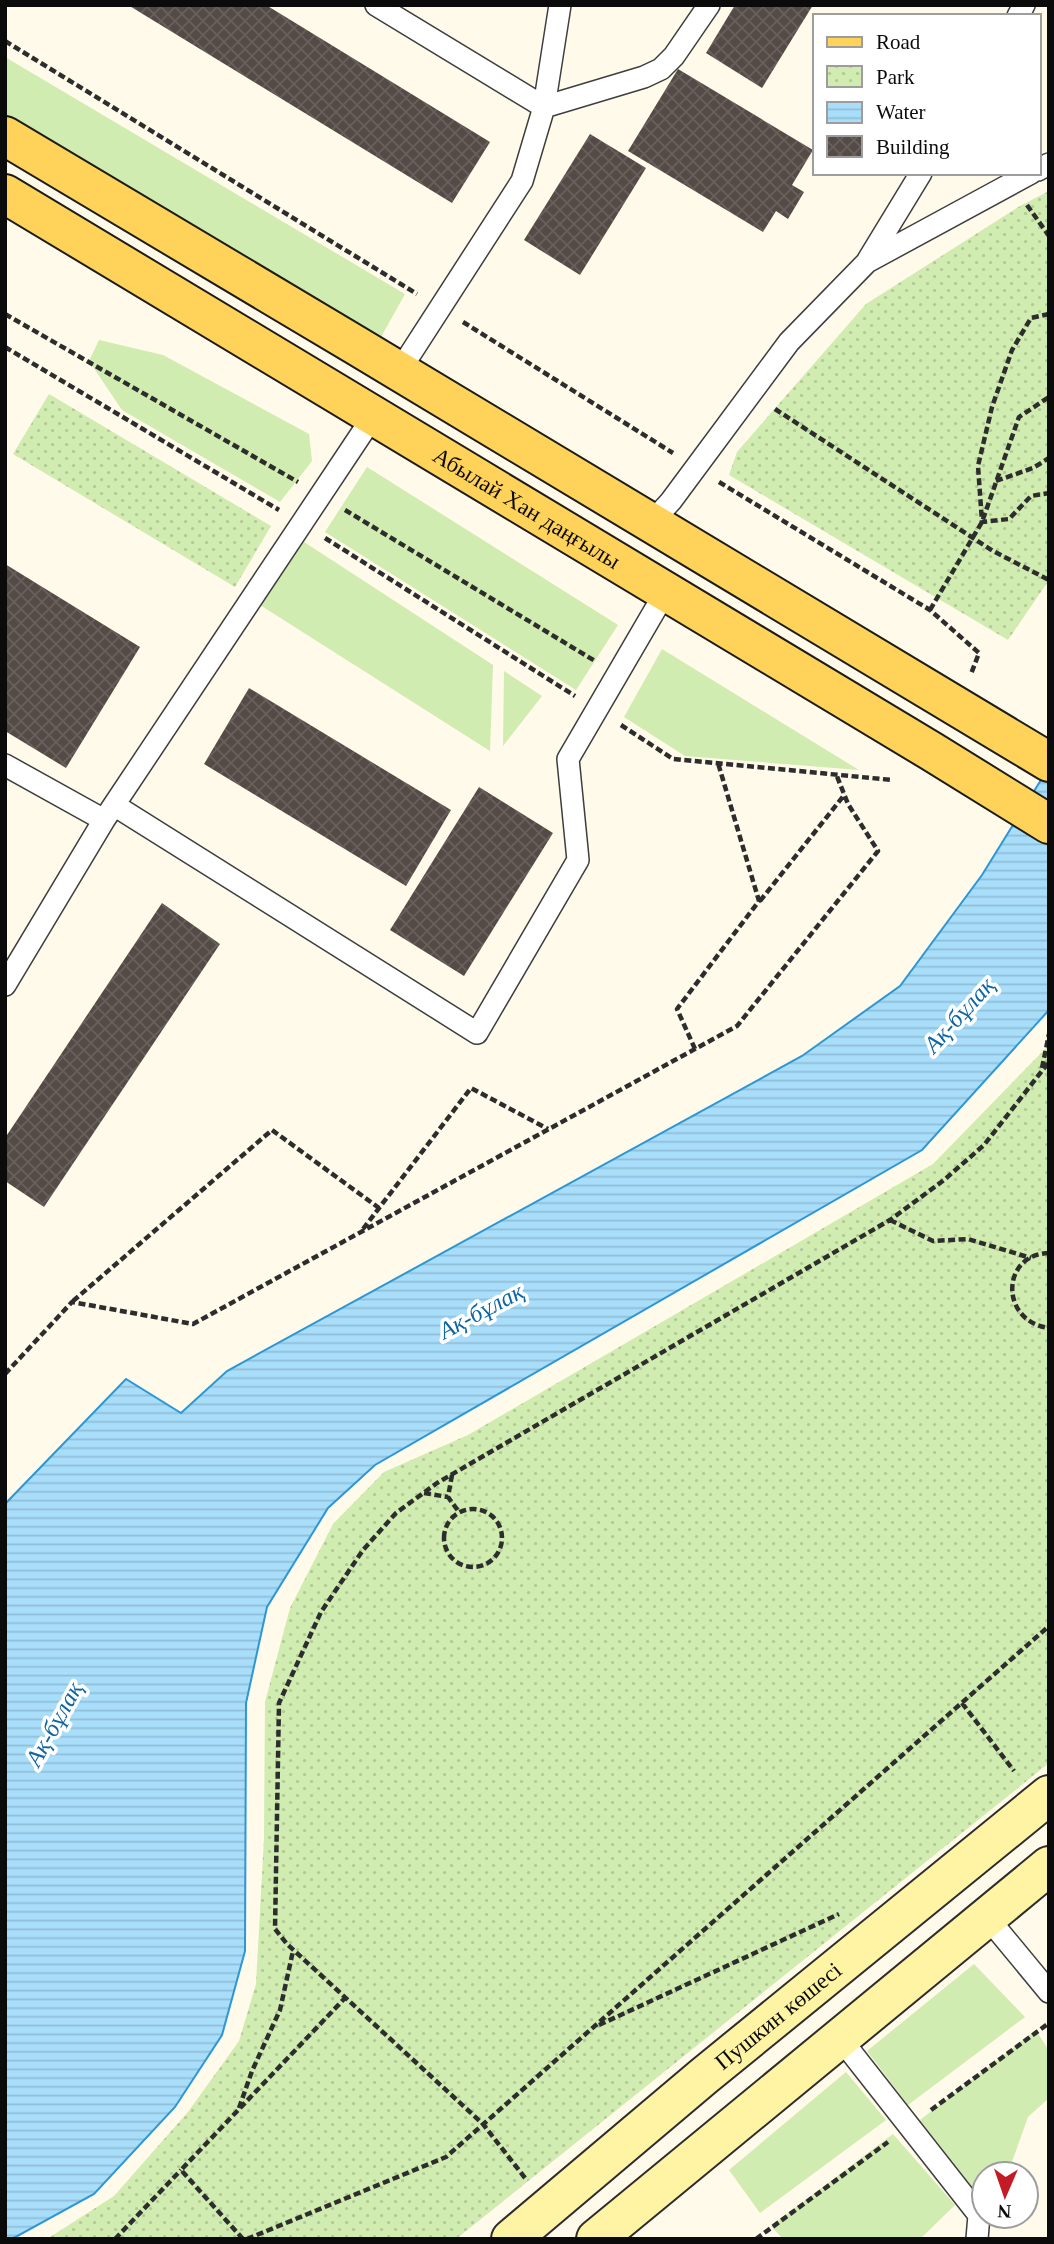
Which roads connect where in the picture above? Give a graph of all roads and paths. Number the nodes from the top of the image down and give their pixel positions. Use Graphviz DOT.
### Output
graph roads {
  1 [pos="376,5"];
  2 [pos="560,5"];
  3 [pos="709,5"];
  4 [pos="5,41"];
  5 [pos="544,107"];
  6 [pos="5,135"];
  7 [pos="920,175"];
  8 [pos="1022,178"];
  9 [pos="5,194"];
  10 [pos="1049,236"];
  11 [pos="867,262"];
  12 [pos="439,307"];
  13 [pos="1049,314"];
  14 [pos="5,347"];
  15 [pos="400,370"];
  16 [pos="751,393"];
  17 [pos="1049,397"];
  18 [pos="374,415"];
  19 [pos="1049,458"];
  20 [pos="696,468"];
  21 [pos="996,481"];
  22 [pos="1049,493"];
  23 [pos="982,522"];
  24 [pos="301,523"];
  25 [pos="650,524"];
  26 [pos="972,538"];
  27 [pos="1049,580"];
  28 [pos="666,591"];
  29 [pos="930,610"];
  30 [pos="963,692"];
  31 [pos="596,710"];
  32 [pos="1049,762"];
  33 [pos="718,763"];
  34 [pos="5,765"];
  35 [pos="836,775"];
  36 [pos="892,780"];
  37 [pos="845,794"];
  38 [pos="109,812"];
  39 [pos="1049,824"];
  40 [pos="759,901"];
  41 [pos="5,985"];
  42 [pos="1049,1034"];
  43 [pos="695,1049"];
  44 [pos="1049,1062"];
  45 [pos="1042,1068"];
  46 [pos="548,1129"];
  47 [pos="379,1208"];
  48 [pos="890,1220"];
  49 [pos="360,1233"];
  50 [pos="1049,1253"];
  51 [pos="1031,1258"];
  52 [pos="72,1302"];
  53 [pos="1049,1328"];
  54 [pos="5,1374"];
  55 [pos="452,1474"];
  56 [pos="423,1493"];
  57 [pos="448,1497"];
  58 [pos="459,1512"];
  59 [pos="1049,1626"];
  60 [pos="962,1702"];
  61 [pos="1014,1772"];
  62 [pos="1049,1795"];
  63 [pos="1049,1866"];
  64 [pos="839,1914"];
  65 [pos="987,1917"];
  66 [pos="293,1951"];
  67 [pos="1049,1992"];
  68 [pos="345,1998"];
  69 [pos="592,2028"];
  70 [pos="840,2038"];
  71 [pos="238,2111"];
  72 [pos="483,2124"];
  73 [pos="181,2170"];
  74 [pos="528,2181"];
  75 [pos="115,2239"];
  76 [pos="245,2239"];
  77 [pos="511,2239"];
  78 [pos="596,2239"];
  79 [pos="977,2239"];
  1 -- 5 [label="lane"];
  2 -- 5 [label="lane"];
  3 -- 5 [label="lane"];
  4 -- 12 [label="path"];
  5 -- 12 [label="lane"];
  6 -- 15 [label="main road"];
  7 -- 11 [label="lane"];
  8 -- 10 [label="path"];
  8 -- 11 [label="lane"];
  9 -- 18 [label="main road, Абылай Хан даңғылы"];
  11 -- 16 [label="lane"];
  12 -- 15 [label="lane"];
  12 -- 20 [label="path"];
  13 -- 23 [label="path"];
  14 -- 24 [label="path"];
  15 -- 25 [label="main road"];
  16 -- 20 [label="lane"];
  16 -- 26 [label="path"];
  17 -- 21 [label="path"];
  18 -- 24 [label="lane"];
  18 -- 28 [label="main road, Абылай Хан даңғылы"];
  19 -- 21 [label="path"];
  20 -- 25 [label="lane"];
  20 -- 29 [label="path"];
  21 -- 23 [label="path"];
  22 -- 23 [label="path"];
  23 -- 26 [label="path"];
  24 -- 31 [label="path"];
  24 -- 38 [label="lane"];
  25 -- 30 [label="main road"];
  26 -- 27 [label="path"];
  26 -- 29 [label="path"];
  28 -- 31 [label="lane"];
  28 -- 39 [label="main road, Абылай Хан даңғылы"];
  29 -- 30 [label="path"];
  30 -- 32 [label="main road"];
  31 -- 33 [label="path"];
  31 -- 38 [label="lane"];
  33 -- 35 [label="path"];
  33 -- 40 [label="path"];
  34 -- 38 [label="lane"];
  35 -- 36 [label="path"];
  35 -- 37 [label="path"];
  37 -- 40 [label="path"];
  37 -- 43 [label="path"];
  38 -- 41 [label="lane"];
  40 -- 43 [label="path"];
  42 -- 45 [label="path"];
  43 -- 46 [label="path"];
  44 -- 45 [label="path"];
  45 -- 48 [label="path"];
  46 -- 47 [label="path"];
  46 -- 49 [label="path"];
  47 -- 49 [label="path"];
  47 -- 52 [label="path"];
  48 -- 51 [label="path"];
  48 -- 55 [label="path"];
  49 -- 52 [label="path"];
  50 -- 51 [label="path"];
  51 -- 53 [label="path"];
  52 -- 54 [label="path"];
  55 -- 56 [label="path"];
  55 -- 57 [label="path"];
  56 -- 57 [label="path"];
  56 -- 66 [label="path"];
  57 -- 58 [label="path"];
  58 -- 58 [label="path"];
  59 -- 60 [label="path"];
  60 -- 61 [label="path"];
  60 -- 69 [label="path"];
  62 -- 77 [label="main road, Пушкин көшесі"];
  63 -- 65 [label="main road"];
  64 -- 69 [label="path"];
  65 -- 67 [label="lane"];
  65 -- 70 [label="main road"];
  66 -- 68 [label="path"];
  66 -- 71 [label="path"];
  68 -- 71 [label="path"];
  68 -- 72 [label="path"];
  69 -- 72 [label="path"];
  70 -- 78 [label="main road"];
  70 -- 79 [label="lane"];
  71 -- 73 [label="path"];
  72 -- 74 [label="path"];
  72 -- 76 [label="path"];
  73 -- 75 [label="path"];
  73 -- 76 [label="path"];
}
